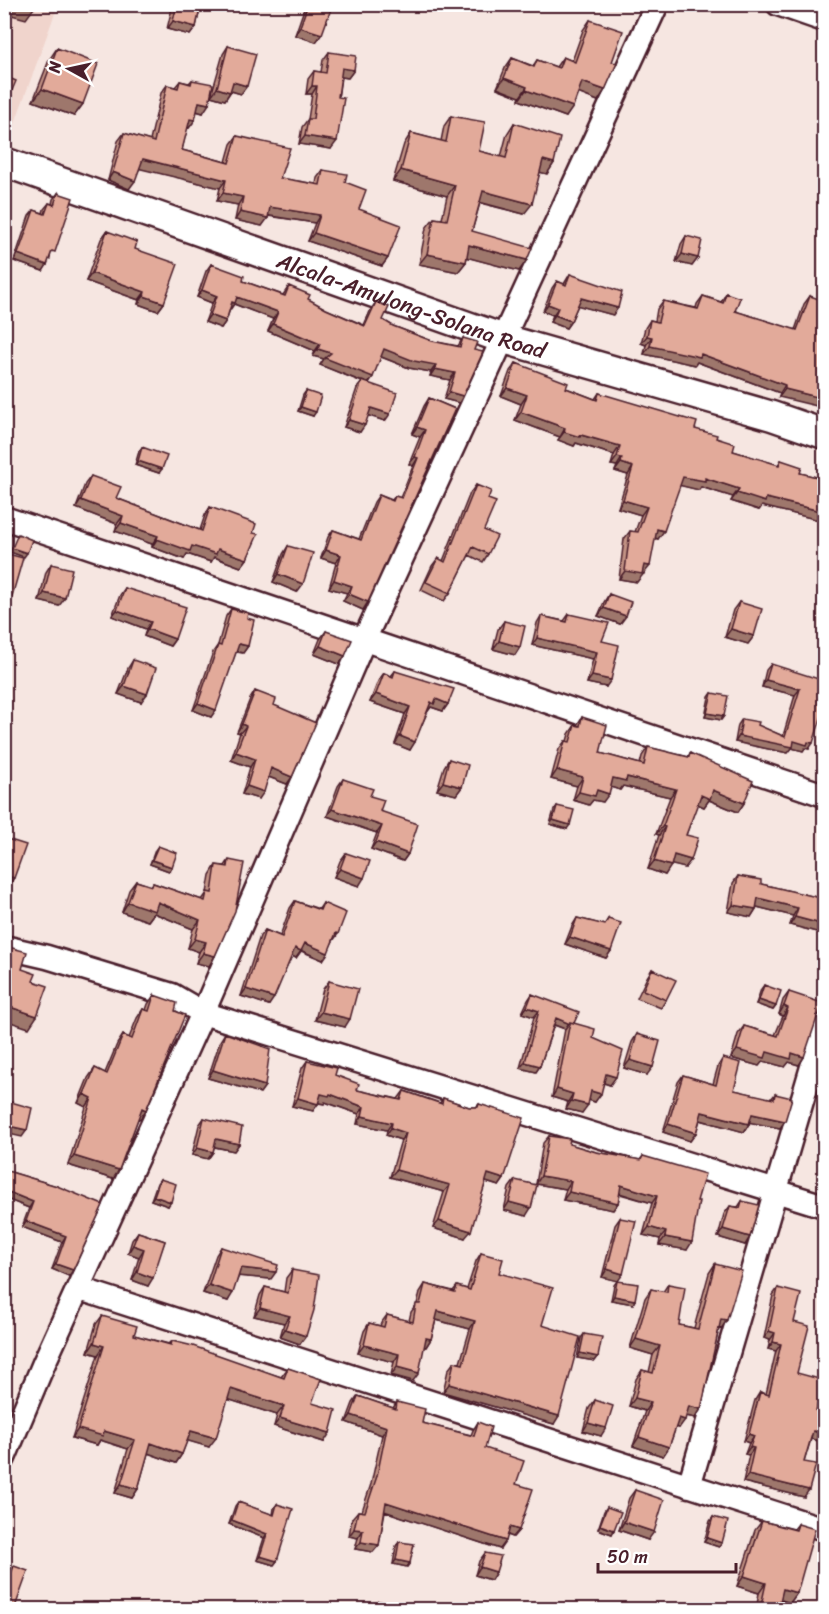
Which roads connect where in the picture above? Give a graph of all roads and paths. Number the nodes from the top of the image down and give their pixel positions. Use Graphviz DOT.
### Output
graph roads {
  1 [pos="657,4"];
  2 [pos="778,4"];
  3 [pos="825,20"];
  4 [pos="4,162"];
  5 [pos="504,339"];
  6 [pos="825,434"];
  7 [pos="4,518"];
  8 [pos="365,638"];
  9 [pos="825,795"];
  10 [pos="4,947"];
  11 [pos="203,1012"];
  12 [pos="825,1026"];
  13 [pos="776,1189"];
  14 [pos="825,1206"];
  15 [pos="80,1289"];
  16 [pos="4,1458"];
  17 [pos="689,1486"];
  18 [pos="825,1529"];
  1 -- 5 [label="street"];
  2 -- 3 [label="street"];
  4 -- 5 [label="main road, Alcala-Amulong-Solana Road"];
  5 -- 6 [label="main road, Alcala-Amulong-Solana Road"];
  5 -- 8 [label="street"];
  7 -- 8 [label="street"];
  8 -- 9 [label="street"];
  8 -- 11 [label="street"];
  10 -- 11 [label="street"];
  11 -- 13 [label="street"];
  11 -- 15 [label="street"];
  12 -- 13 [label="street"];
  13 -- 14 [label="street"];
  13 -- 17 [label="street"];
  15 -- 16 [label="street"];
  15 -- 17 [label="street"];
  17 -- 18 [label="street"];
}
